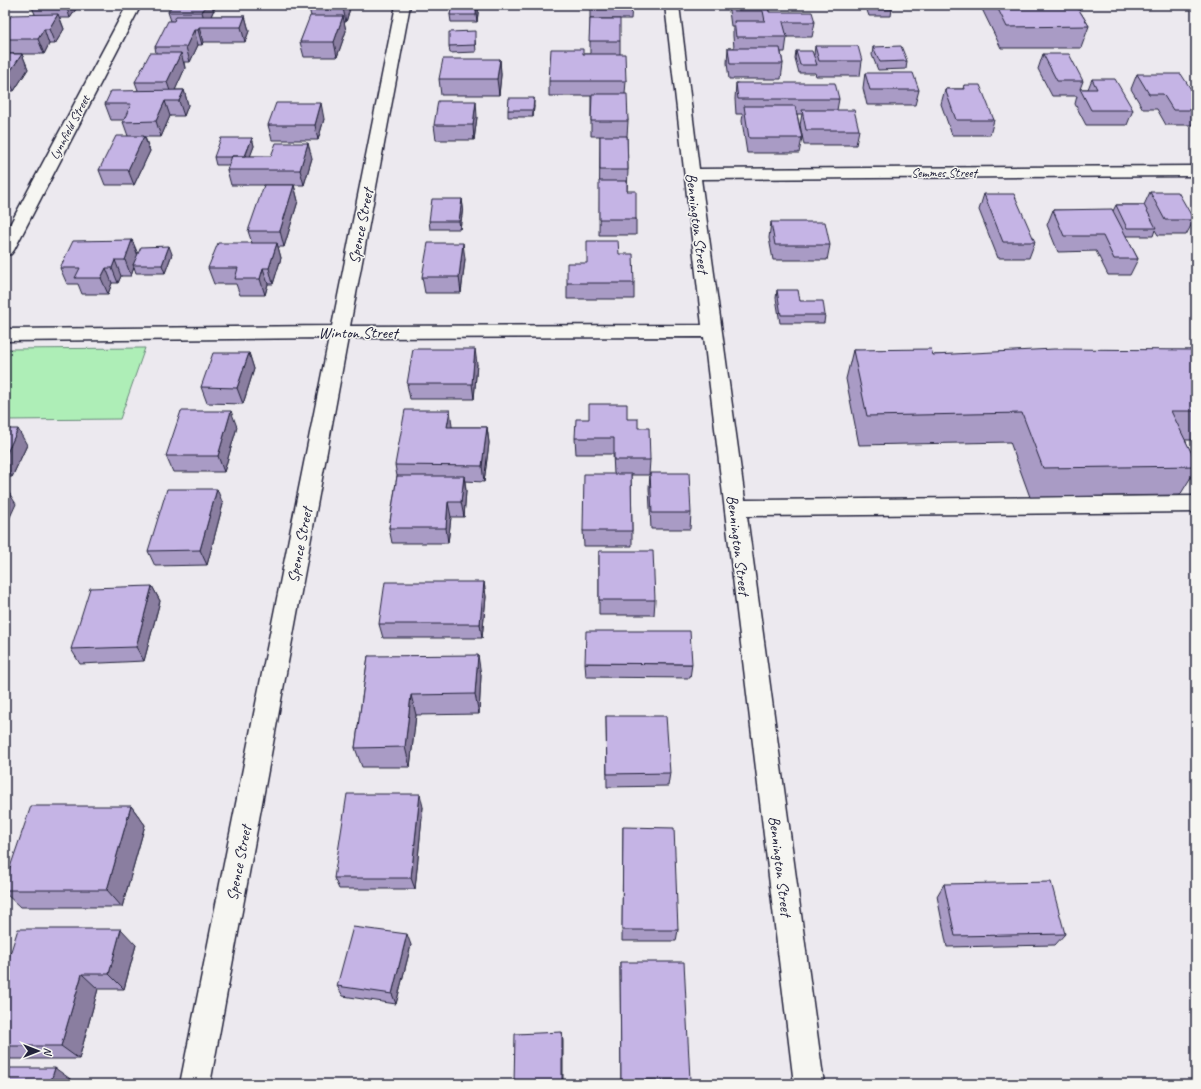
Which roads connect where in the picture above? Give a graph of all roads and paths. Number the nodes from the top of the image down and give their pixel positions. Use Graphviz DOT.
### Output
graph roads {
  1 [pos="134,5"];
  2 [pos="403,5"];
  3 [pos="672,5"];
  4 [pos="1196,171"];
  5 [pos="692,174"];
  6 [pos="5,250"];
  7 [pos="712,331"];
  8 [pos="340,332"];
  9 [pos="5,335"];
  10 [pos="1196,504"];
  11 [pos="735,508"];
  12 [pos="195,1084"];
  13 [pos="809,1084"];
  1 -- 6 [label="street, Lynnfield Street"];
  2 -- 8 [label="street, Spence Street"];
  3 -- 5 [label="street, Bennington Street"];
  4 -- 5 [label="street, Semmes Street"];
  5 -- 7 [label="street, Bennington Street"];
  7 -- 8 [label="street, Winton Street"];
  7 -- 11 [label="street, Bennington Street"];
  8 -- 9 [label="street, Winton Street"];
  8 -- 12 [label="street, Spence Street"];
  10 -- 11 [label="street"];
  11 -- 13 [label="street, Bennington Street"];
}
